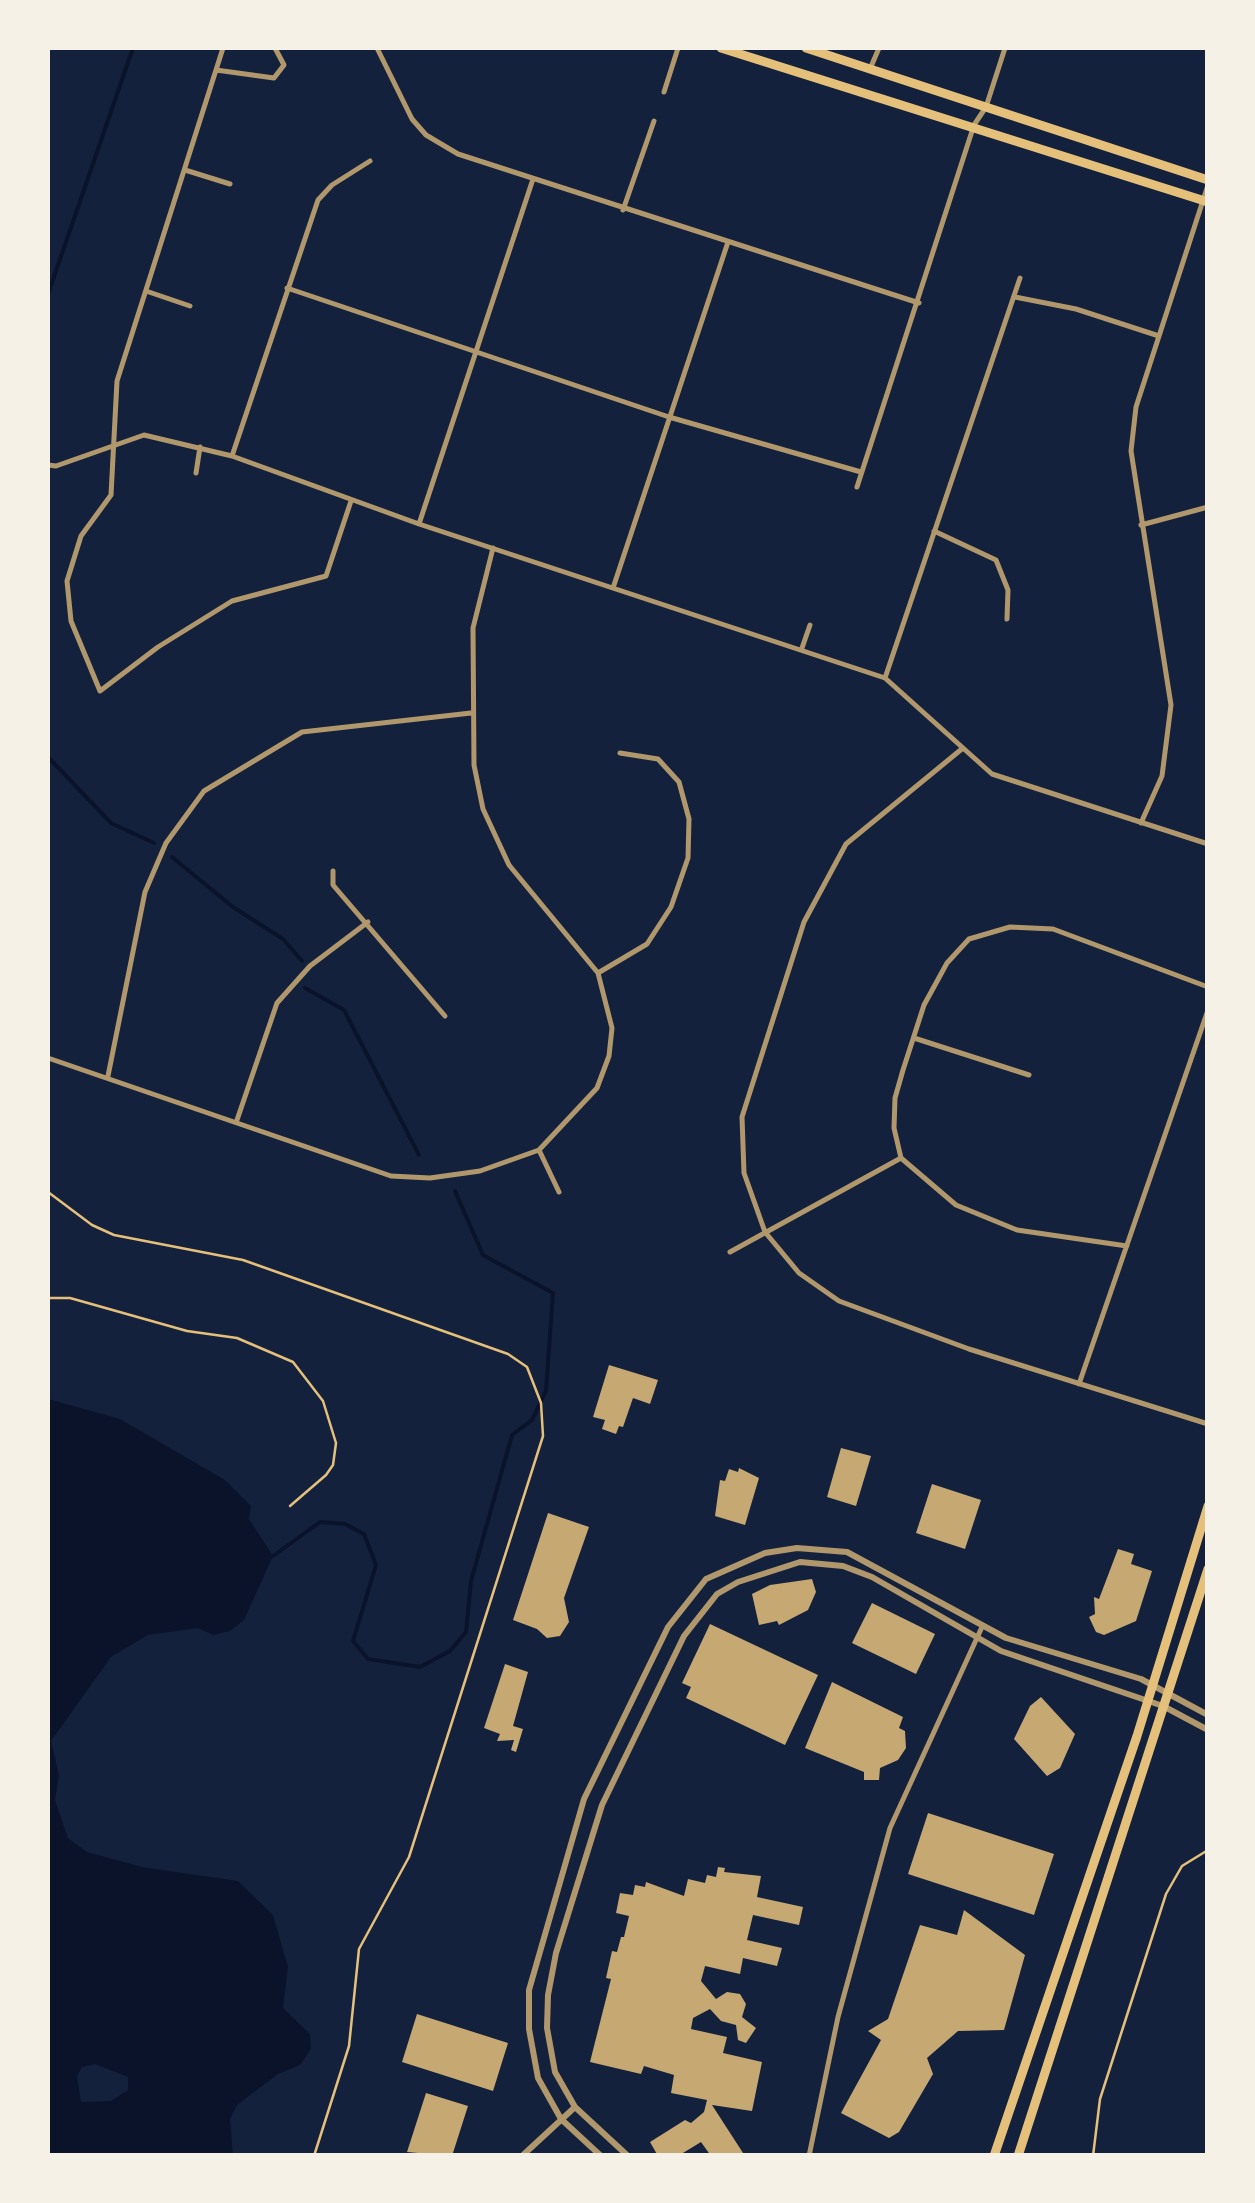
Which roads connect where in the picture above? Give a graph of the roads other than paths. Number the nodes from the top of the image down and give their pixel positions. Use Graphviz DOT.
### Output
graph roads {
  1 [pos="224,48"];
  2 [pos="275,48"];
  3 [pos="377,48"];
  4 [pos="678,48"];
  5 [pos="722,48"];
  6 [pos="806,48"];
  7 [pos="879,48"];
  8 [pos="1005,48"];
  9 [pos="870,69"];
  10 [pos="216,70"];
  11 [pos="664,92"];
  12 [pos="986,107"];
  13 [pos="654,121"];
  14 [pos="974,125"];
  15 [pos="370,161"];
  16 [pos="185,170"];
  17 [pos="533,178"];
  18 [pos="1208,182"];
  19 [pos="230,184"];
  20 [pos="1205,201"];
  21 [pos="624,210"];
  22 [pos="728,242"];
  23 [pos="1020,278"];
  24 [pos="287,288"];
  25 [pos="146,292"];
  26 [pos="1015,297"];
  27 [pos="919,304"];
  28 [pos="190,306"];
  29 [pos="1158,336"];
  30 [pos="478,349"];
  31 [pos="669,417"];
  32 [pos="200,448"];
  33 [pos="112,449"];
  34 [pos="232,456"];
  35 [pos="48,464"];
  36 [pos="861,472"];
  37 [pos="196,473"];
  38 [pos="857,487"];
  39 [pos="352,500"];
  40 [pos="1208,507"];
  41 [pos="419,524"];
  42 [pos="1141,525"];
  43 [pos="934,532"];
  44 [pos="494,548"];
  45 [pos="614,585"];
  46 [pos="1007,619"];
  47 [pos="810,624"];
  48 [pos="802,648"];
  49 [pos="885,678"];
  50 [pos="470,713"];
  51 [pos="962,748"];
  52 [pos="620,753"];
  53 [pos="1141,823"];
  54 [pos="1208,844"];
  55 [pos="332,871"];
  56 [pos="368,922"];
  57 [pos="598,973"];
  58 [pos="1208,987"];
  59 [pos="1208,1010"];
  60 [pos="445,1016"];
  61 [pos="914,1038"];
  62 [pos="48,1058"];
  63 [pos="1029,1075"];
  64 [pos="108,1076"];
  65 [pos="237,1120"];
  66 [pos="539,1150"];
  67 [pos="901,1158"];
  68 [pos="559,1192"];
  69 [pos="766,1232"];
  70 [pos="1127,1246"];
  71 [pos="730,1252"];
  72 [pos="1080,1384"];
  73 [pos="1208,1424"];
  74 [pos="1208,1506"];
  75 [pos="1208,1568"];
  76 [pos="982,1626"];
  77 [pos="975,1639"];
  78 [pos="1150,1683"];
  79 [pos="1168,1691"];
  80 [pos="1146,1700"];
  81 [pos="1163,1706"];
  82 [pos="1208,1716"];
  83 [pos="1208,1730"];
  84 [pos="576,2108"];
  85 [pos="561,2119"];
  86 [pos="522,2156"];
  87 [pos="601,2156"];
  88 [pos="628,2156"];
  89 [pos="809,2156"];
  90 [pos="994,2156"];
  91 [pos="1018,2156"];
  1 -- 10 [label="street"];
  2 -- 10 [label="street"];
  3 -- 17 [label="street"];
  4 -- 11 [label="street"];
  5 -- 14 [label="main road"];
  6 -- 9 [label="main road"];
  7 -- 9 [label="street"];
  8 -- 12 [label="street"];
  9 -- 12 [label="main road"];
  10 -- 16 [label="street"];
  12 -- 14 [label="street"];
  12 -- 18 [label="main road"];
  13 -- 21 [label="street"];
  14 -- 20 [label="main road"];
  14 -- 27 [label="street"];
  15 -- 24 [label="street"];
  16 -- 19 [label="street"];
  16 -- 25 [label="street"];
  17 -- 21 [label="street"];
  17 -- 30 [label="street"];
  18 -- 20 [label="street"];
  20 -- 29 [label="street"];
  21 -- 22 [label="street"];
  22 -- 27 [label="street"];
  22 -- 31 [label="street"];
  23 -- 26 [label="street"];
  24 -- 30 [label="street"];
  24 -- 34 [label="street"];
  25 -- 28 [label="street"];
  25 -- 33 [label="street"];
  26 -- 29 [label="street"];
  26 -- 43 [label="street"];
  27 -- 36 [label="street"];
  29 -- 42 [label="street"];
  30 -- 31 [label="street"];
  30 -- 41 [label="street"];
  31 -- 36 [label="street"];
  31 -- 45 [label="street"];
  32 -- 33 [label="street"];
  32 -- 34 [label="street"];
  32 -- 37 [label="street"];
  33 -- 35 [label="street"];
  33 -- 39 [label="street"];
  34 -- 39 [label="street"];
  36 -- 38 [label="street"];
  39 -- 41 [label="street"];
  40 -- 42 [label="street"];
  41 -- 44 [label="street"];
  42 -- 53 [label="street"];
  43 -- 46 [label="street"];
  43 -- 49 [label="street"];
  44 -- 45 [label="street"];
  44 -- 50 [label="street"];
  45 -- 48 [label="street"];
  47 -- 48 [label="street"];
  48 -- 49 [label="street"];
  49 -- 51 [label="street"];
  50 -- 57 [label="street"];
  50 -- 64 [label="street"];
  51 -- 53 [label="street"];
  51 -- 69 [label="street"];
  52 -- 57 [label="street"];
  53 -- 54 [label="street"];
  55 -- 56 [label="street"];
  56 -- 60 [label="street"];
  56 -- 65 [label="street"];
  57 -- 66 [label="street"];
  58 -- 61 [label="street"];
  59 -- 70 [label="street"];
  61 -- 63 [label="street"];
  61 -- 67 [label="street"];
  62 -- 64 [label="street"];
  64 -- 65 [label="street"];
  65 -- 66 [label="street"];
  66 -- 68 [label="street"];
  67 -- 69 [label="street"];
  67 -- 70 [label="street"];
  69 -- 71 [label="street"];
  69 -- 72 [label="street"];
  70 -- 72 [label="street"];
  72 -- 73 [label="street"];
  74 -- 78 [label="main road"];
  75 -- 79 [label="main road"];
  76 -- 77 [label="street"];
  76 -- 78 [label="street"];
  76 -- 85 [label="street"];
  77 -- 80 [label="street"];
  77 -- 84 [label="street"];
  77 -- 89 [label="street"];
  78 -- 79 [label="street"];
  78 -- 80 [label="main road"];
  79 -- 81 [label="main road"];
  79 -- 82 [label="street"];
  80 -- 81 [label="street"];
  80 -- 90 [label="main road"];
  81 -- 83 [label="street"];
  81 -- 91 [label="main road"];
  84 -- 85 [label="street"];
  84 -- 88 [label="street"];
  85 -- 86 [label="street"];
  85 -- 87 [label="street"];
}
